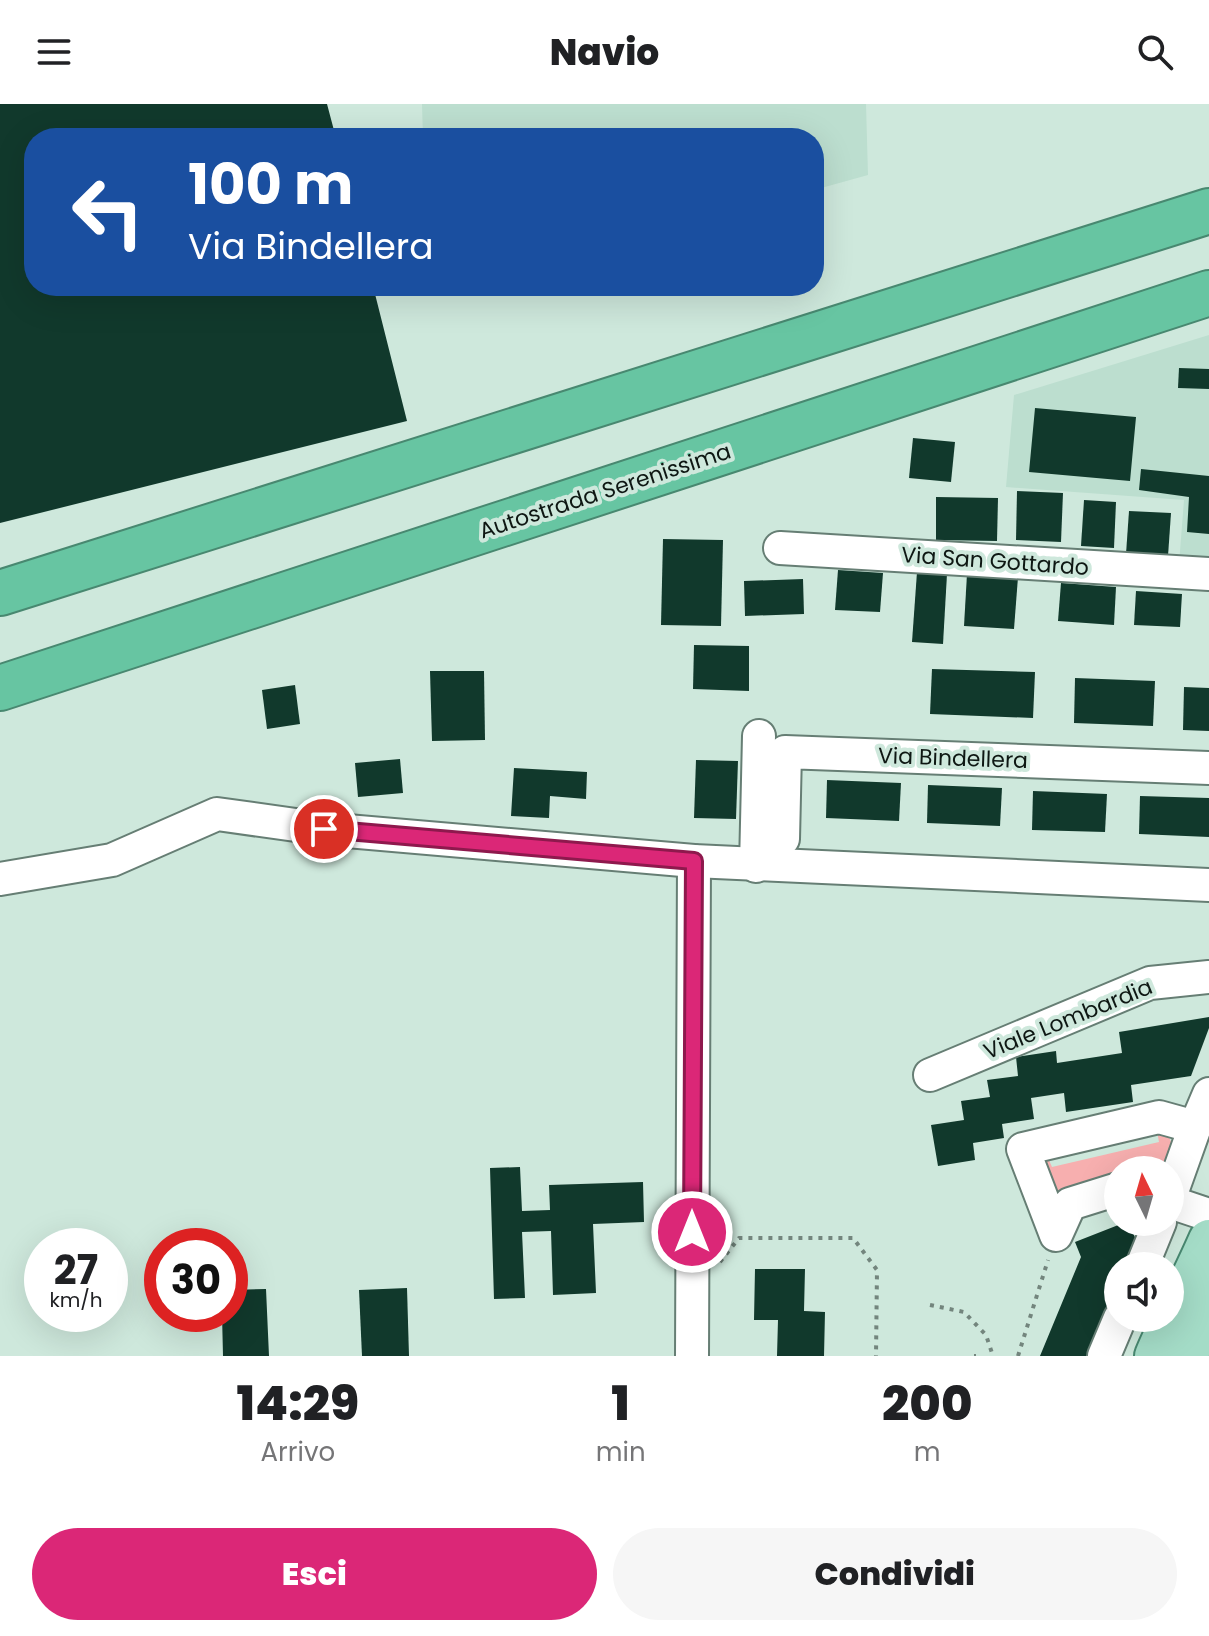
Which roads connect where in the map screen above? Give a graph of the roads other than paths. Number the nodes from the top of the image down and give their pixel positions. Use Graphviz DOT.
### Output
graph roads {
  1 [pos="1209,211"];
  2 [pos="1209,293"];
  3 [pos="780,548"];
  4 [pos="1209,574"];
  5 [pos="0,593"];
  6 [pos="0,688"];
  7 [pos="759,736"];
  8 [pos="1209,768"];
  9 [pos="783,839"];
  10 [pos="694,861"];
  11 [pos="756,866"];
  12 [pos="0,879"];
  13 [pos="1209,885"];
  14 [pos="1209,977"];
  15 [pos="930,1075"];
  16 [pos="1209,1094"];
  17 [pos="1195,1127"];
  18 [pos="1196,1166"];
  19 [pos="1104,1193"];
  20 [pos="1184,1205"];
  21 [pos="1209,1215"];
  22 [pos="1209,1240"];
  23 [pos="1209,1305"];
  24 [pos="1114,1332"];
  25 [pos="692,1356"];
  26 [pos="1104,1356"];
  27 [pos="1155,1356"];
  28 [pos="1187,1356"];
  1 -- 5 [label="highway"];
  2 -- 6 [label="highway, Autostrada Serenissima"];
  3 -- 4 [label="street, Via San Gottardo"];
  7 -- 11 [label="street"];
  8 -- 9 [label="street, Via Bindellera"];
  10 -- 11 [label="street"];
  10 -- 12 [label="street"];
  10 -- 25 [label="street"];
  11 -- 13 [label="street"];
  14 -- 15 [label="street, Viale Lombardia"];
  16 -- 17 [label="street"];
  17 -- 18 [label="street"];
  17 -- 19 [label="street"];
  20 -- 21 [label="street"];
  22 -- 27 [label="main road"];
  23 -- 28 [label="main road"];
  24 -- 26 [label="street"];
}
